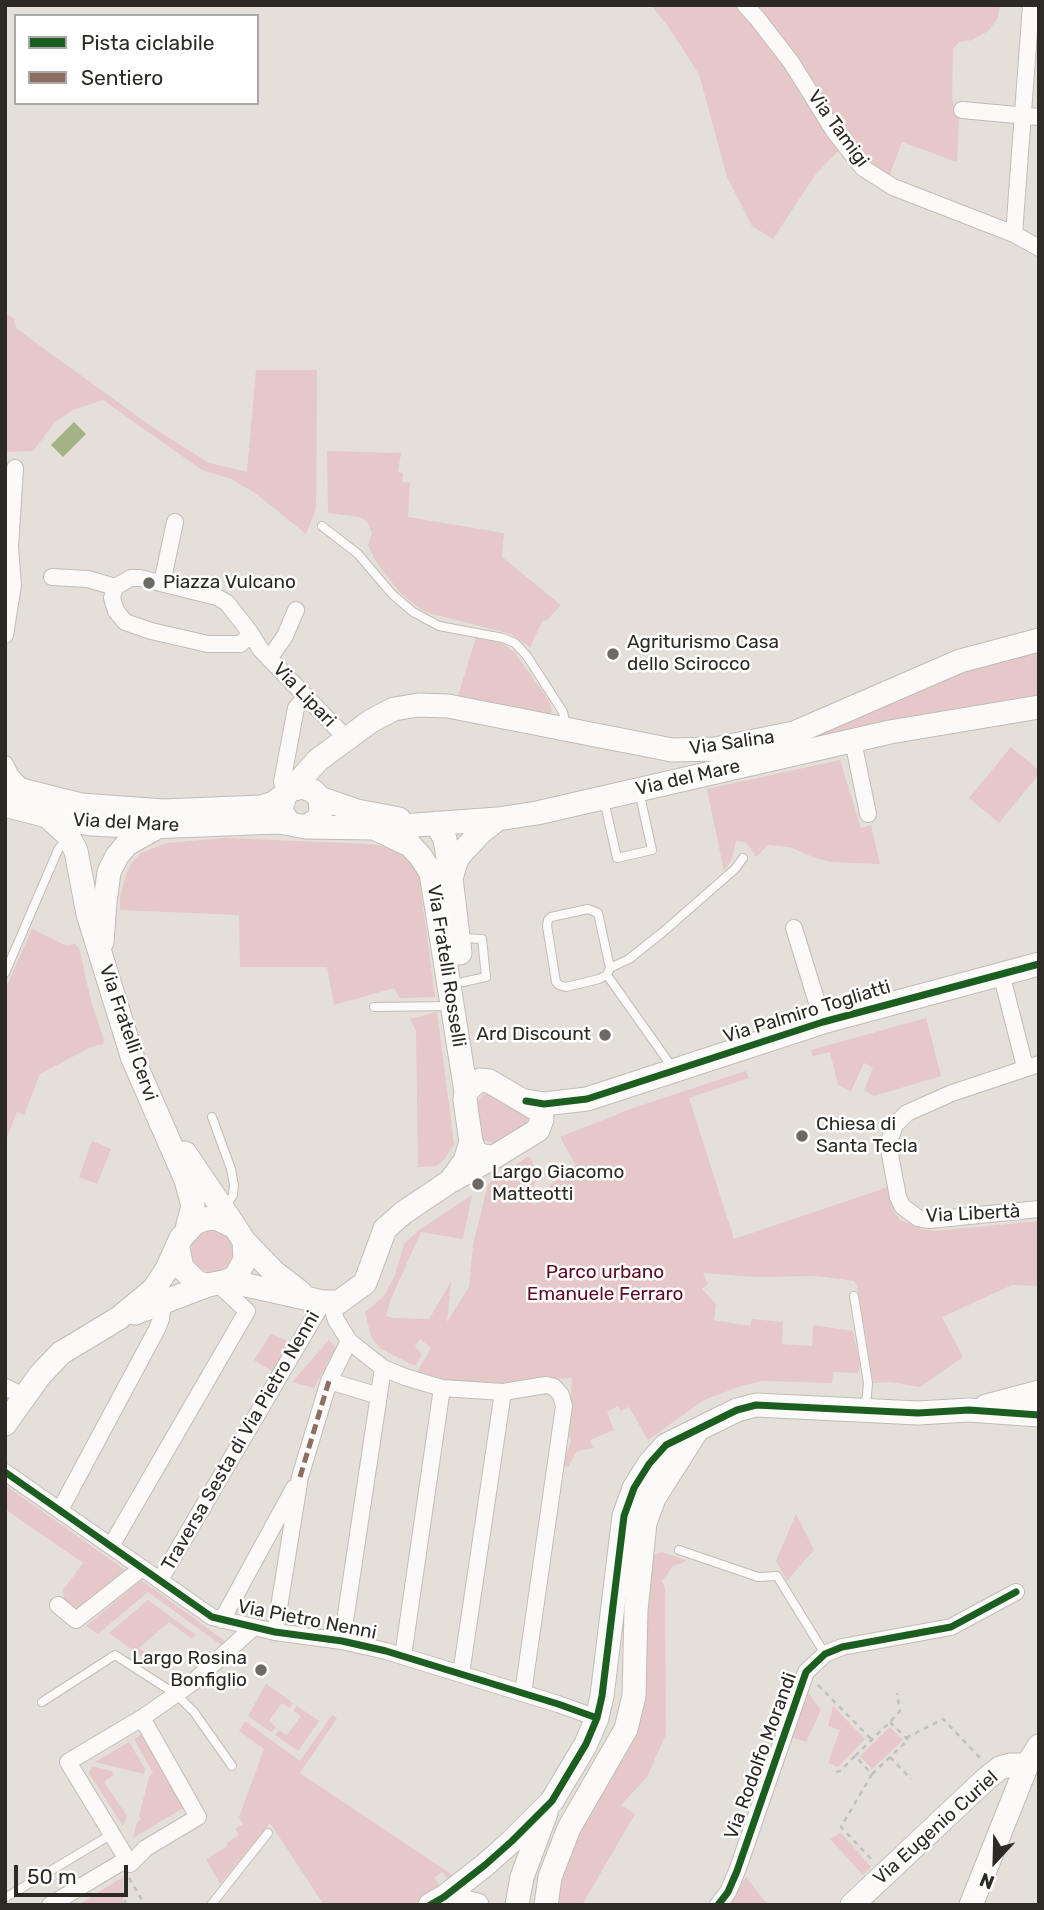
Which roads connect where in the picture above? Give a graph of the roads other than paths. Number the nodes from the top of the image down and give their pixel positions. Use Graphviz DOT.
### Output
graph roads {
  1 [pos="745,5"];
  2 [pos="1031,5"];
  3 [pos="962,110"];
  4 [pos="1031,117"];
  5 [pos="1014,234"];
  6 [pos="1039,248"];
  7 [pos="15,468"];
  8 [pos="175,523"];
  9 [pos="322,526"];
  10 [pos="52,577"];
  11 [pos="9,583"];
  12 [pos="162,583"];
  13 [pos="113,587"];
  14 [pos="296,610"];
  15 [pos="5,635"];
  16 [pos="244,638"];
  17 [pos="1039,640"];
  18 [pos="265,654"];
  19 [pos="306,696"];
  20 [pos="1039,707"];
  21 [pos="567,729"];
  22 [pos="853,741"];
  23 [pos="344,743"];
  24 [pos="5,764"];
  25 [pos="16,789"];
  26 [pos="639,790"];
  27 [pos="288,793"];
  28 [pos="319,797"];
  29 [pos="604,798"];
  30 [pos="5,805"];
  31 [pos="868,814"];
  32 [pos="46,815"];
  33 [pos="498,819"];
  34 [pos="428,823"];
  35 [pos="298,826"];
  36 [pos="159,827"];
  37 [pos="374,828"];
  38 [pos="68,835"];
  39 [pos="743,858"];
  40 [pos="441,876"];
  41 [pos="794,928"];
  42 [pos="102,956"];
  43 [pos="1039,964"];
  44 [pos="609,971"];
  45 [pos="5,973"];
  46 [pos="1001,974"];
  47 [pos="454,1006"];
  48 [pos="374,1007"];
  49 [pos="823,1022"];
  50 [pos="1032,1065"];
  51 [pos="673,1070"];
  52 [pos="489,1081"];
  53 [pos="466,1092"];
  54 [pos="587,1099"];
  55 [pos="526,1101"];
  56 [pos="155,1110"];
  57 [pos="212,1117"];
  58 [pos="538,1130"];
  59 [pos="471,1142"];
  60 [pos="494,1157"];
  61 [pos="449,1182"];
  62 [pos="1039,1209"];
  63 [pos="234,1226"];
  64 [pos="183,1238"];
  65 [pos="218,1284"];
  66 [pos="854,1296"];
  67 [pos="321,1301"];
  68 [pos="163,1302"];
  69 [pos="119,1318"];
  70 [pos="349,1341"];
  71 [pos="383,1368"];
  72 [pos="329,1381"];
  73 [pos="442,1388"];
  74 [pos="15,1392"];
  75 [pos="503,1392"];
  76 [pos="1039,1392"];
  77 [pos="379,1396"];
  78 [pos="866,1410"];
  79 [pos="969,1410"];
  80 [pos="1039,1415"];
  81 [pos="5,1424"];
  82 [pos="698,1430"];
  83 [pos="5,1472"];
  84 [pos="300,1477"];
  85 [pos="60,1510"];
  86 [pos="111,1546"];
  87 [pos="680,1550"];
  88 [pos="142,1567"];
  89 [pos="160,1580"];
  90 [pos="1016,1592"];
  91 [pos="58,1605"];
  92 [pos="222,1620"];
  93 [pos="254,1627"];
  94 [pos="275,1632"];
  95 [pos="342,1641"];
  96 [pos="825,1654"];
  97 [pos="403,1656"];
  98 [pos="461,1674"];
  99 [pos="523,1693"];
  100 [pos="177,1695"];
  101 [pos="42,1702"];
  102 [pos="142,1718"];
  103 [pos="597,1718"];
  104 [pos="1033,1756"];
  105 [pos="232,1766"];
  106 [pos="552,1801"];
  107 [pos="112,1833"];
  108 [pos="268,1833"];
  109 [pos="127,1865"];
  110 [pos="5,1898"];
  111 [pos="437,1901"];
  112 [pos="50,1905"];
  113 [pos="211,1905"];
  114 [pos="477,1905"];
  115 [pos="517,1905"];
  116 [pos="546,1905"];
  117 [pos="718,1905"];
  118 [pos="852,1905"];
  119 [pos="971,1905"];
  1 -- 5 [label="street, Via Tamigi"];
  2 -- 4 [label="street"];
  3 -- 4 [label="street"];
  4 -- 5 [label="street"];
  5 -- 6 [label="street, Via Tamigi"];
  7 -- 11 [label="street"];
  8 -- 12 [label="street"];
  9 -- 21 [label="lane"];
  10 -- 13 [label="street"];
  11 -- 15 [label="street"];
  12 -- 13 [label="street"];
  12 -- 16 [label="street"];
  13 -- 16 [label="street"];
  14 -- 18 [label="street"];
  16 -- 18 [label="street"];
  17 -- 21 [label="street, Via Salina"];
  18 -- 19 [label="street, Via Lipari"];
  19 -- 23 [label="street, Via Lipari"];
  19 -- 27 [label="street"];
  20 -- 22 [label="street, Via del Mare"];
  21 -- 23 [label="street, Via Salina"];
  22 -- 26 [label="street, Via del Mare"];
  22 -- 31 [label="street"];
  23 -- 27 [label="street, Via Salina"];
  23 -- 28 [label="street"];
  24 -- 25 [label="street"];
  25 -- 27 [label="street, Via del Mare"];
  26 -- 29 [label="street, Via del Mare"];
  26 -- 29 [label="lane"];
  27 -- 28 [label="street"];
  27 -- 35 [label="street"];
  28 -- 34 [label="street"];
  28 -- 35 [label="street"];
  29 -- 33 [label="street, Via del Mare"];
  30 -- 32 [label="street, Via del Mare"];
  32 -- 36 [label="street, Via del Mare"];
  32 -- 38 [label="street"];
  33 -- 34 [label="street, Via del Mare"];
  33 -- 40 [label="street, Via Fratelli Rosselli"];
  34 -- 37 [label="street, Via del Mare"];
  34 -- 40 [label="street"];
  35 -- 36 [label="street, Via del Mare"];
  35 -- 37 [label="street, Via del Mare"];
  36 -- 42 [label="street"];
  37 -- 40 [label="street, Via Fratelli Rosselli"];
  38 -- 42 [label="street, Via Fratelli Cervi"];
  38 -- 45 [label="lane"];
  39 -- 44 [label="lane"];
  40 -- 47 [label="street, Via Fratelli Rosselli"];
  40 -- 52 [label="street, Via Fratelli Rosselli"];
  41 -- 49 [label="street"];
  42 -- 56 [label="street, Via Fratelli Cervi"];
  43 -- 46 [label="street, Via Palmiro Togliatti"];
  44 -- 44 [label="lane"];
  44 -- 51 [label="lane"];
  46 -- 49 [label="street, Via Palmiro Togliatti"];
  46 -- 50 [label="street"];
  47 -- 48 [label="lane"];
  47 -- 53 [label="street, Via Fratelli Rosselli"];
  49 -- 51 [label="street, Via Palmiro Togliatti"];
  50 -- 62 [label="street, Via Libertà"];
  51 -- 54 [label="street, Via Palmiro Togliatti"];
  52 -- 53 [label="street"];
  52 -- 55 [label="street"];
  53 -- 59 [label="street, Via Fratelli Rosselli"];
  54 -- 55 [label="street"];
  54 -- 58 [label="street"];
  55 -- 58 [label="street"];
  56 -- 63 [label="street"];
  56 -- 64 [label="street"];
  57 -- 63 [label="lane"];
  58 -- 60 [label="street"];
  59 -- 60 [label="street"];
  59 -- 61 [label="street"];
  60 -- 61 [label="street"];
  61 -- 67 [label="street"];
  63 -- 64 [label="street"];
  63 -- 65 [label="street"];
  63 -- 67 [label="street"];
  64 -- 65 [label="street"];
  64 -- 69 [label="street"];
  65 -- 67 [label="street"];
  65 -- 68 [label="street"];
  65 -- 86 [label="street"];
  66 -- 78 [label="lane"];
  67 -- 70 [label="street"];
  67 -- 89 [label="street, Traversa Sesta di Via Pietro Nenni"];
  68 -- 69 [label="street"];
  68 -- 85 [label="street"];
  69 -- 74 [label="street"];
  70 -- 71 [label="street"];
  70 -- 72 [label="street"];
  71 -- 73 [label="street"];
  71 -- 77 [label="street"];
  72 -- 77 [label="street"];
  72 -- 84 [label="street"];
  73 -- 75 [label="street"];
  73 -- 97 [label="street"];
  74 -- 81 [label="street"];
  75 -- 98 [label="street"];
  75 -- 99 [label="street"];
  76 -- 79 [label="street"];
  77 -- 95 [label="street"];
  78 -- 79 [label="street"];
  78 -- 82 [label="street"];
  79 -- 80 [label="street"];
  82 -- 103 [label="street"];
  82 -- 116 [label="street"];
  83 -- 85 [label="street, Via Pietro Nenni"];
  84 -- 92 [label="street"];
  84 -- 94 [label="street"];
  85 -- 86 [label="street, Via Pietro Nenni"];
  86 -- 88 [label="street, Via Pietro Nenni"];
  87 -- 96 [label="lane"];
  88 -- 89 [label="street, Via Pietro Nenni"];
  88 -- 91 [label="street"];
  89 -- 92 [label="street, Via Pietro Nenni"];
  90 -- 96 [label="street, Via Rodolfo Morandi"];
  92 -- 93 [label="street, Via Pietro Nenni"];
  93 -- 94 [label="street, Via Pietro Nenni"];
  93 -- 100 [label="street"];
  94 -- 95 [label="street, Via Pietro Nenni"];
  95 -- 97 [label="street, Via Pietro Nenni"];
  96 -- 117 [label="street, Via Rodolfo Morandi"];
  97 -- 98 [label="street, Via Pietro Nenni"];
  98 -- 99 [label="street, Via Pietro Nenni"];
  99 -- 103 [label="street, Via Pietro Nenni"];
  100 -- 101 [label="lane"];
  100 -- 102 [label="street"];
  100 -- 105 [label="lane"];
  102 -- 107 [label="street"];
  102 -- 109 [label="street"];
  103 -- 106 [label="street"];
  104 -- 118 [label="street, Via Eugenio Curiel"];
  104 -- 119 [label="street"];
  106 -- 111 [label="street"];
  106 -- 115 [label="street"];
  107 -- 109 [label="street"];
  107 -- 110 [label="lane"];
  108 -- 113 [label="lane"];
  109 -- 112 [label="street"];
  111 -- 114 [label="street"];
}
